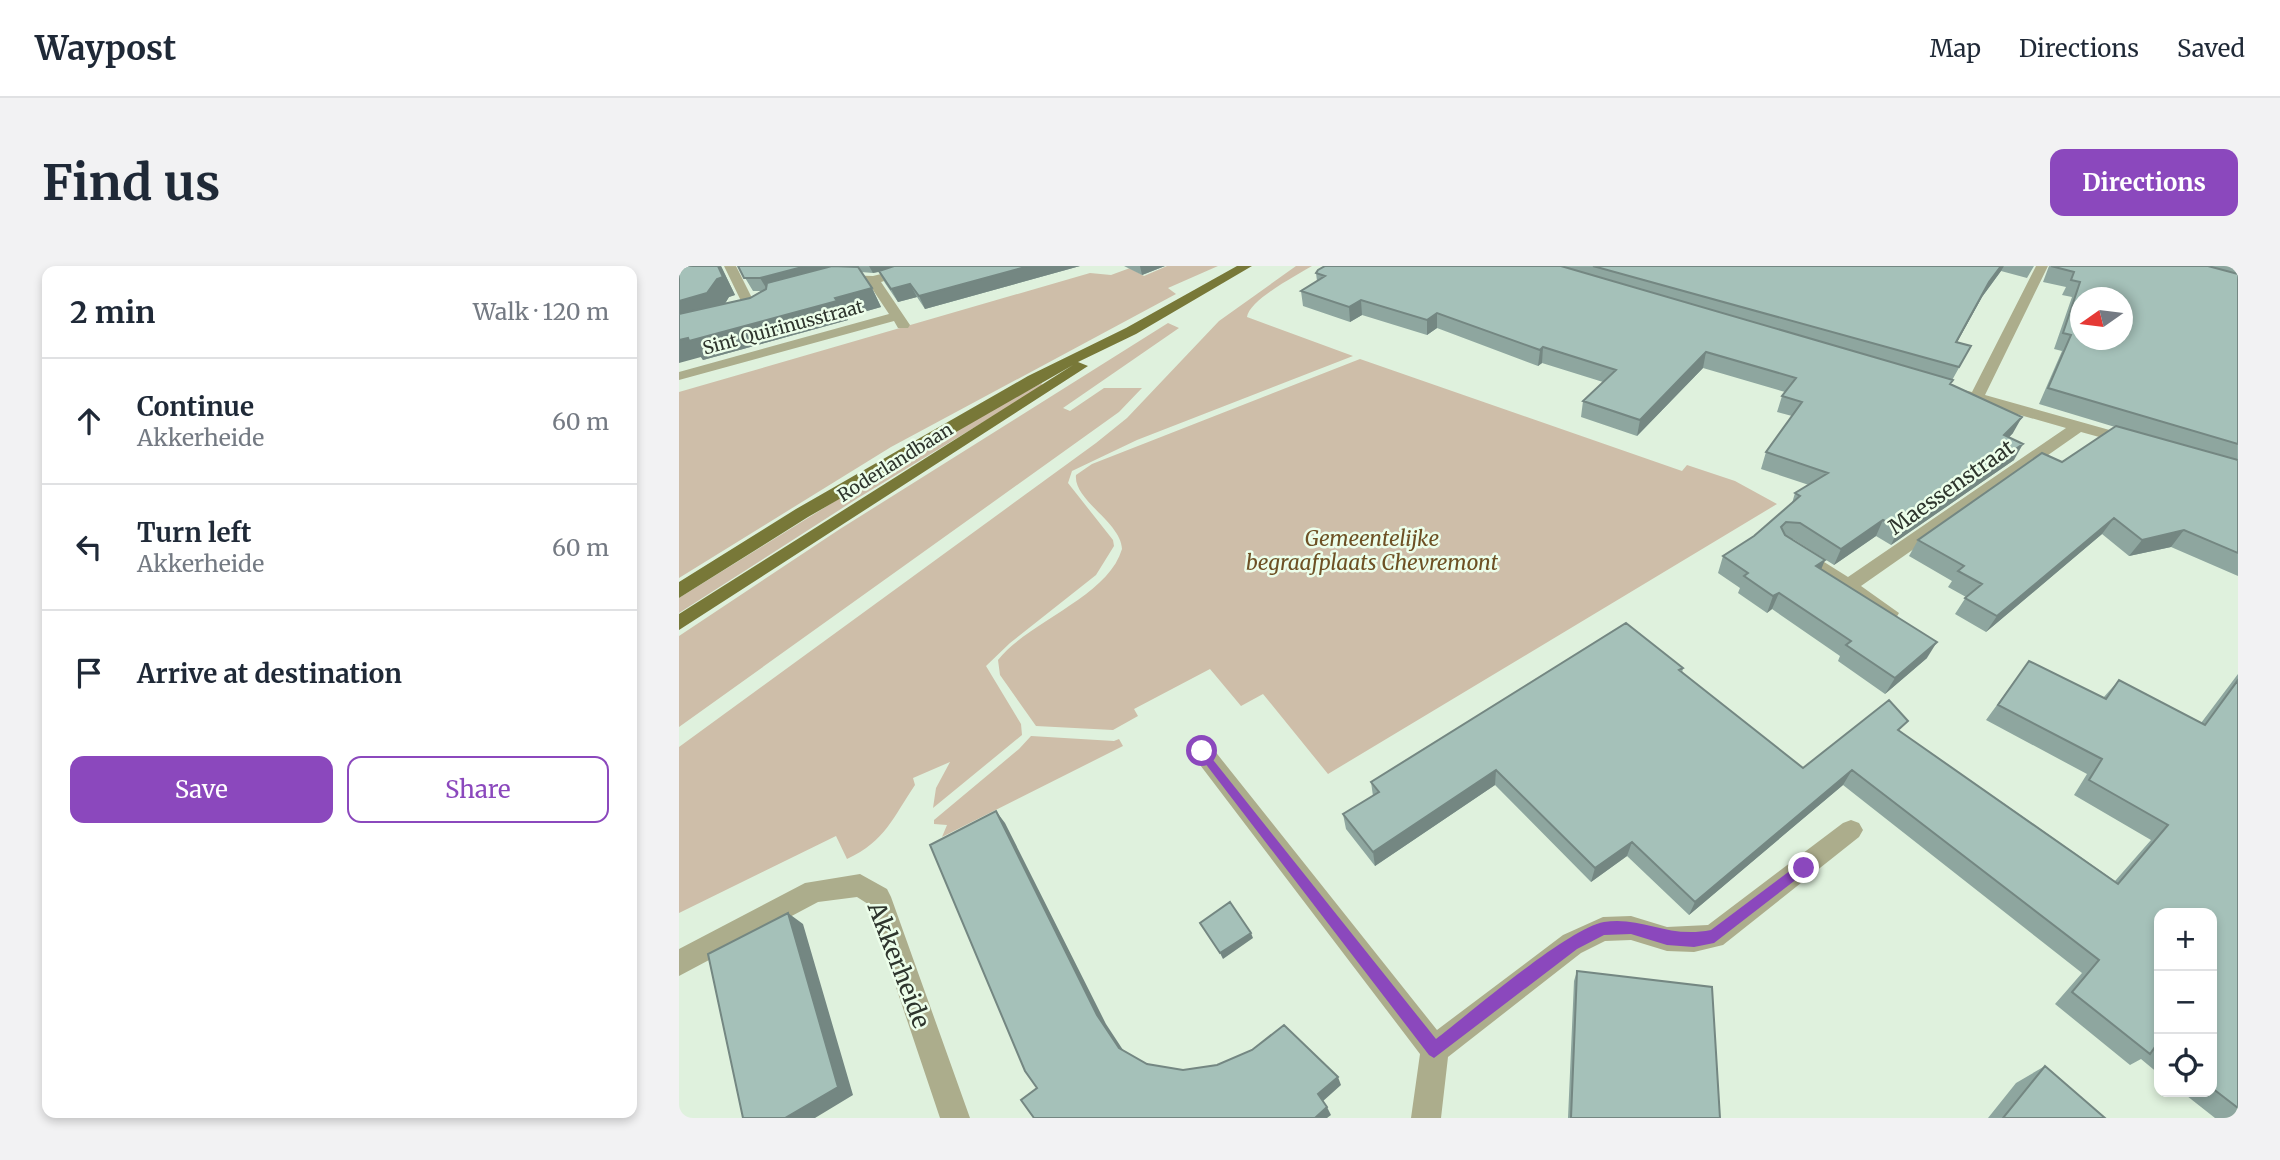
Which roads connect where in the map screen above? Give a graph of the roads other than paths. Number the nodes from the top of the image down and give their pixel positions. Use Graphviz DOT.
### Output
graph roads {
  1 [pos="730,266"];
  2 [pos="927,266"];
  3 [pos="1246,266"];
  4 [pos="2042,266"];
  5 [pos="873,280"];
  6 [pos="831,281"];
  7 [pos="765,297"];
  8 [pos="746,299"];
  9 [pos="730,307"];
  10 [pos="1131,331"];
  11 [pos="679,376"];
  12 [pos="1950,390"];
  13 [pos="1976,398"];
  14 [pos="2079,426"];
  15 [pos="2142,444"];
  16 [pos="1786,545"];
  17 [pos="1848,586"];
  18 [pos="679,591"];
  19 [pos="679,623"];
  20 [pos="1910,627"];
  21 [pos="1202,751"];
  22 [pos="1851,831"];
  23 [pos="679,963"];
  24 [pos="1434,1050"];
  25 [pos="955,1118"];
  26 [pos="1426,1118"];
  1 -- 8 [label="street"];
  2 -- 5 [label="street, Sint Quirinusstraat"];
  3 -- 10 [label="main road, Roderlandbaan"];
  4 -- 13 [label="street"];
  5 -- 6 [label="street, Sint Quirinusstraat"];
  5 -- 11 [label="street, Sint Quirinusstraat"];
  7 -- 8 [label="street, Sint Quirinusstraat"];
  8 -- 9 [label="street, Sint Quirinusstraat"];
  10 -- 18 [label="main road, Roderlandbaan"];
  10 -- 19 [label="main road, Roderlandbaan"];
  12 -- 13 [label="street"];
  13 -- 14 [label="street"];
  14 -- 15 [label="street"];
  14 -- 17 [label="street, Maessenstraat"];
  16 -- 17 [label="street"];
  17 -- 20 [label="street"];
  21 -- 24 [label="street"];
  22 -- 24 [label="street"];
  23 -- 25 [label="street, Akkerheide"];
  24 -- 26 [label="street"];
}
